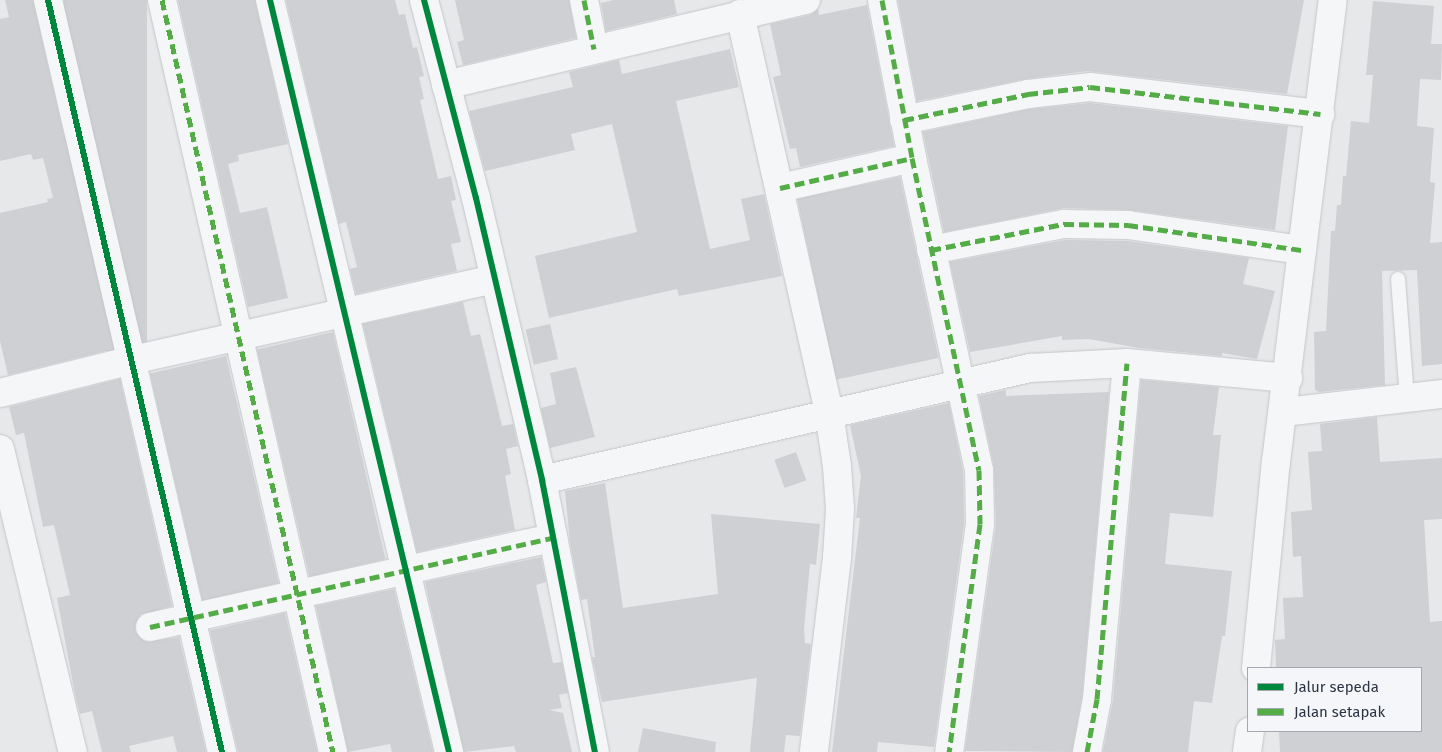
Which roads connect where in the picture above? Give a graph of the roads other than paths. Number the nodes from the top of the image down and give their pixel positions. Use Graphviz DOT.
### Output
graph roads {
  1 [pos="48,0"];
  2 [pos="162,0"];
  3 [pos="270,0"];
  4 [pos="424,0"];
  5 [pos="584,0"];
  6 [pos="806,0"];
  7 [pos="882,0"];
  8 [pos="1333,0"];
  9 [pos="740,14"];
  10 [pos="594,49"];
  11 [pos="446,85"];
  12 [pos="1320,114"];
  13 [pos="904,120"];
  14 [pos="912,158"];
  15 [pos="780,188"];
  16 [pos="931,250"];
  17 [pos="1302,250"];
  18 [pos="494,279"];
  19 [pos="1398,279"];
  20 [pos="345,312"];
  21 [pos="236,337"];
  22 [pos="132,360"];
  23 [pos="1127,363"];
  24 [pos="1288,378"];
  25 [pos="962,382"];
  26 [pos="0,394"];
  27 [pos="1442,394"];
  28 [pos="1407,398"];
  29 [pos="1284,412"];
  30 [pos="829,413"];
  31 [pos="0,449"];
  32 [pos="542,480"];
  33 [pos="9,527"];
  34 [pos="553,538"];
  35 [pos="405,570"];
  36 [pos="297,595"];
  37 [pos="192,620"];
  38 [pos="150,627"];
  39 [pos="1256,667"];
  40 [pos="1250,732"];
  41 [pos="73,752"];
  42 [pos="222,752"];
  43 [pos="333,752"];
  44 [pos="449,752"];
  45 [pos="595,752"];
  46 [pos="814,752"];
  47 [pos="949,752"];
  48 [pos="1087,752"];
  49 [pos="1247,752"];
  1 -- 22 [label="street"];
  2 -- 21 [label="street"];
  3 -- 20 [label="street"];
  4 -- 11 [label="street"];
  5 -- 10 [label="street"];
  6 -- 9 [label="street"];
  7 -- 13 [label="street"];
  8 -- 12 [label="street"];
  9 -- 10 [label="street"];
  9 -- 15 [label="street"];
  10 -- 11 [label="street"];
  11 -- 18 [label="street"];
  12 -- 13 [label="street"];
  12 -- 17 [label="street"];
  13 -- 14 [label="street"];
  14 -- 15 [label="street"];
  14 -- 16 [label="street"];
  15 -- 30 [label="street"];
  16 -- 17 [label="street"];
  16 -- 25 [label="street"];
  17 -- 24 [label="street"];
  18 -- 20 [label="street"];
  18 -- 32 [label="street"];
  19 -- 28 [label="lane"];
  20 -- 21 [label="street"];
  20 -- 35 [label="street"];
  21 -- 22 [label="street"];
  21 -- 36 [label="street"];
  22 -- 26 [label="street"];
  22 -- 37 [label="street"];
  23 -- 24 [label="street"];
  23 -- 25 [label="street"];
  23 -- 48 [label="street"];
  24 -- 29 [label="street"];
  25 -- 30 [label="street"];
  25 -- 47 [label="street"];
  27 -- 28 [label="street"];
  28 -- 29 [label="street"];
  29 -- 39 [label="street"];
  30 -- 32 [label="street"];
  30 -- 46 [label="street"];
  31 -- 33 [label="street"];
  32 -- 34 [label="street"];
  33 -- 41 [label="street"];
  34 -- 35 [label="street"];
  34 -- 45 [label="street"];
  35 -- 36 [label="street"];
  35 -- 44 [label="street"];
  36 -- 37 [label="street"];
  36 -- 43 [label="street"];
  37 -- 38 [label="street"];
  37 -- 42 [label="street"];
  40 -- 49 [label="street"];
}
